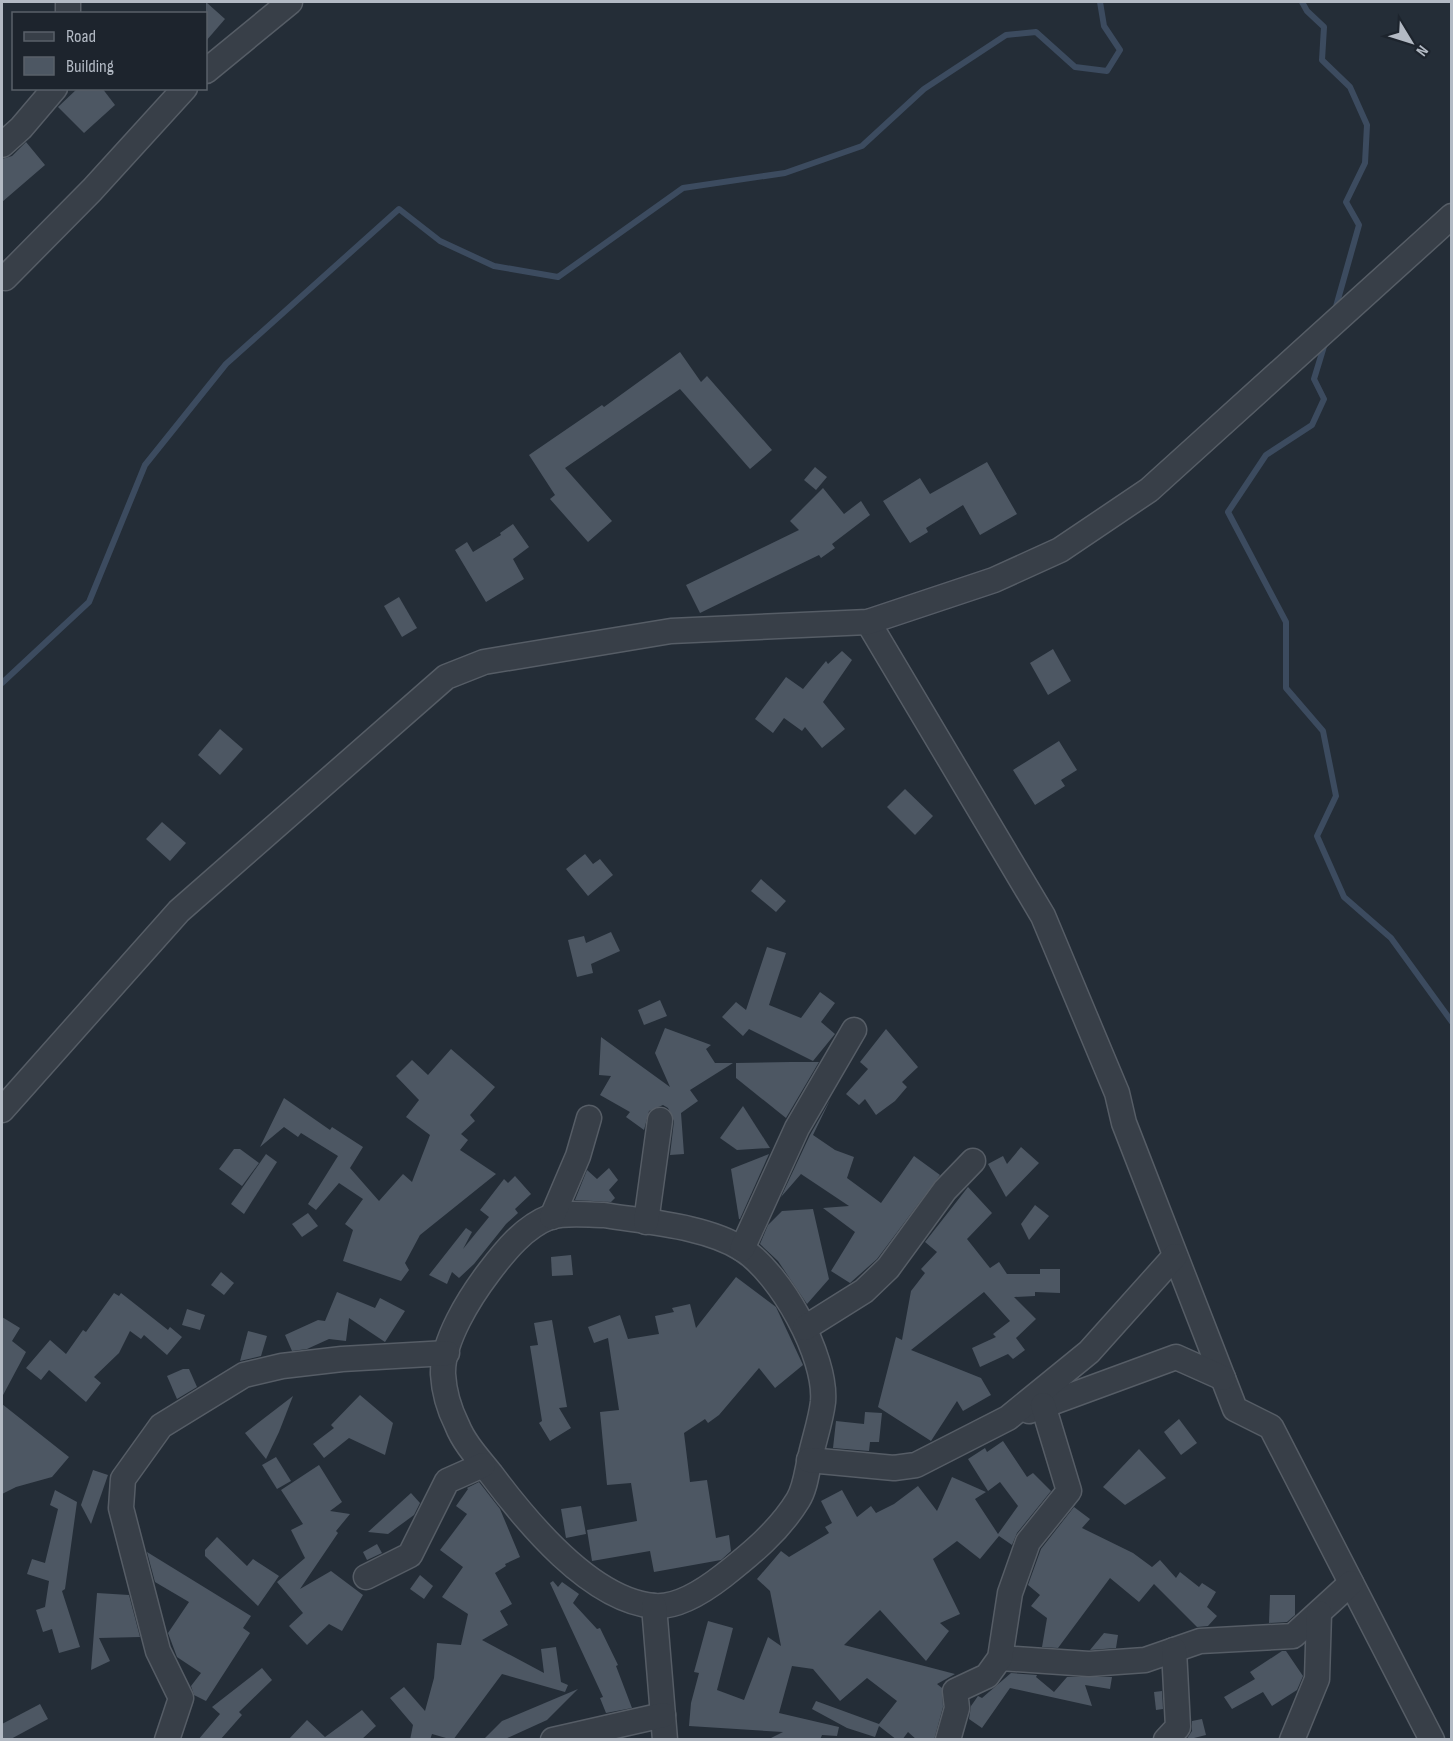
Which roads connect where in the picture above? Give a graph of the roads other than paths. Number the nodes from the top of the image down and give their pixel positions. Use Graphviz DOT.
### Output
graph roads {
  1 [pos="290,2"];
  2 [pos="207,70"];
  3 [pos="53,90"];
  4 [pos="183,90"];
  5 [pos="2,145"];
  6 [pos="1452,216"];
  7 [pos="2,277"];
  8 [pos="868,622"];
  9 [pos="854,1030"];
  10 [pos="2,1110"];
  11 [pos="589,1118"];
  12 [pos="660,1120"];
  13 [pos="973,1161"];
  14 [pos="552,1217"];
  15 [pos="646,1222"];
  16 [pos="742,1248"];
  17 [pos="1175,1256"];
  18 [pos="805,1328"];
  19 [pos="447,1353"];
  20 [pos="1223,1378"];
  21 [pos="1043,1405"];
  22 [pos="1008,1418"];
  23 [pos="809,1460"];
  24 [pos="483,1465"];
  25 [pos="366,1577"];
  26 [pos="1351,1583"];
  27 [pos="654,1606"];
  28 [pos="1319,1613"];
  29 [pos="1174,1650"];
  30 [pos="1000,1658"];
  31 [pos="663,1715"];
  32 [pos="167,1740"];
  33 [pos="553,1740"];
  34 [pos="665,1740"];
  35 [pos="948,1740"];
  36 [pos="1166,1740"];
  37 [pos="1292,1740"];
  38 [pos="1432,1740"];
  1 -- 2 [label="street"];
  3 -- 5 [label="street"];
  4 -- 7 [label="street"];
  6 -- 8 [label="street"];
  8 -- 10 [label="street"];
  8 -- 17 [label="street"];
  9 -- 16 [label="street"];
  11 -- 14 [label="street"];
  12 -- 15 [label="street"];
  13 -- 18 [label="street"];
  14 -- 15 [label="street"];
  14 -- 19 [label="street"];
  15 -- 16 [label="street"];
  16 -- 18 [label="street"];
  17 -- 20 [label="street"];
  17 -- 22 [label="street"];
  18 -- 23 [label="street"];
  19 -- 24 [label="street"];
  19 -- 32 [label="street"];
  20 -- 21 [label="street"];
  20 -- 26 [label="street"];
  21 -- 22 [label="street"];
  21 -- 30 [label="street"];
  22 -- 23 [label="street"];
  23 -- 27 [label="street"];
  24 -- 25 [label="street"];
  24 -- 27 [label="street"];
  26 -- 28 [label="street"];
  26 -- 38 [label="street"];
  27 -- 31 [label="street"];
  28 -- 29 [label="street"];
  28 -- 37 [label="street"];
  29 -- 30 [label="street"];
  29 -- 36 [label="street"];
  30 -- 35 [label="street"];
  31 -- 33 [label="street"];
  31 -- 34 [label="street"];
}
